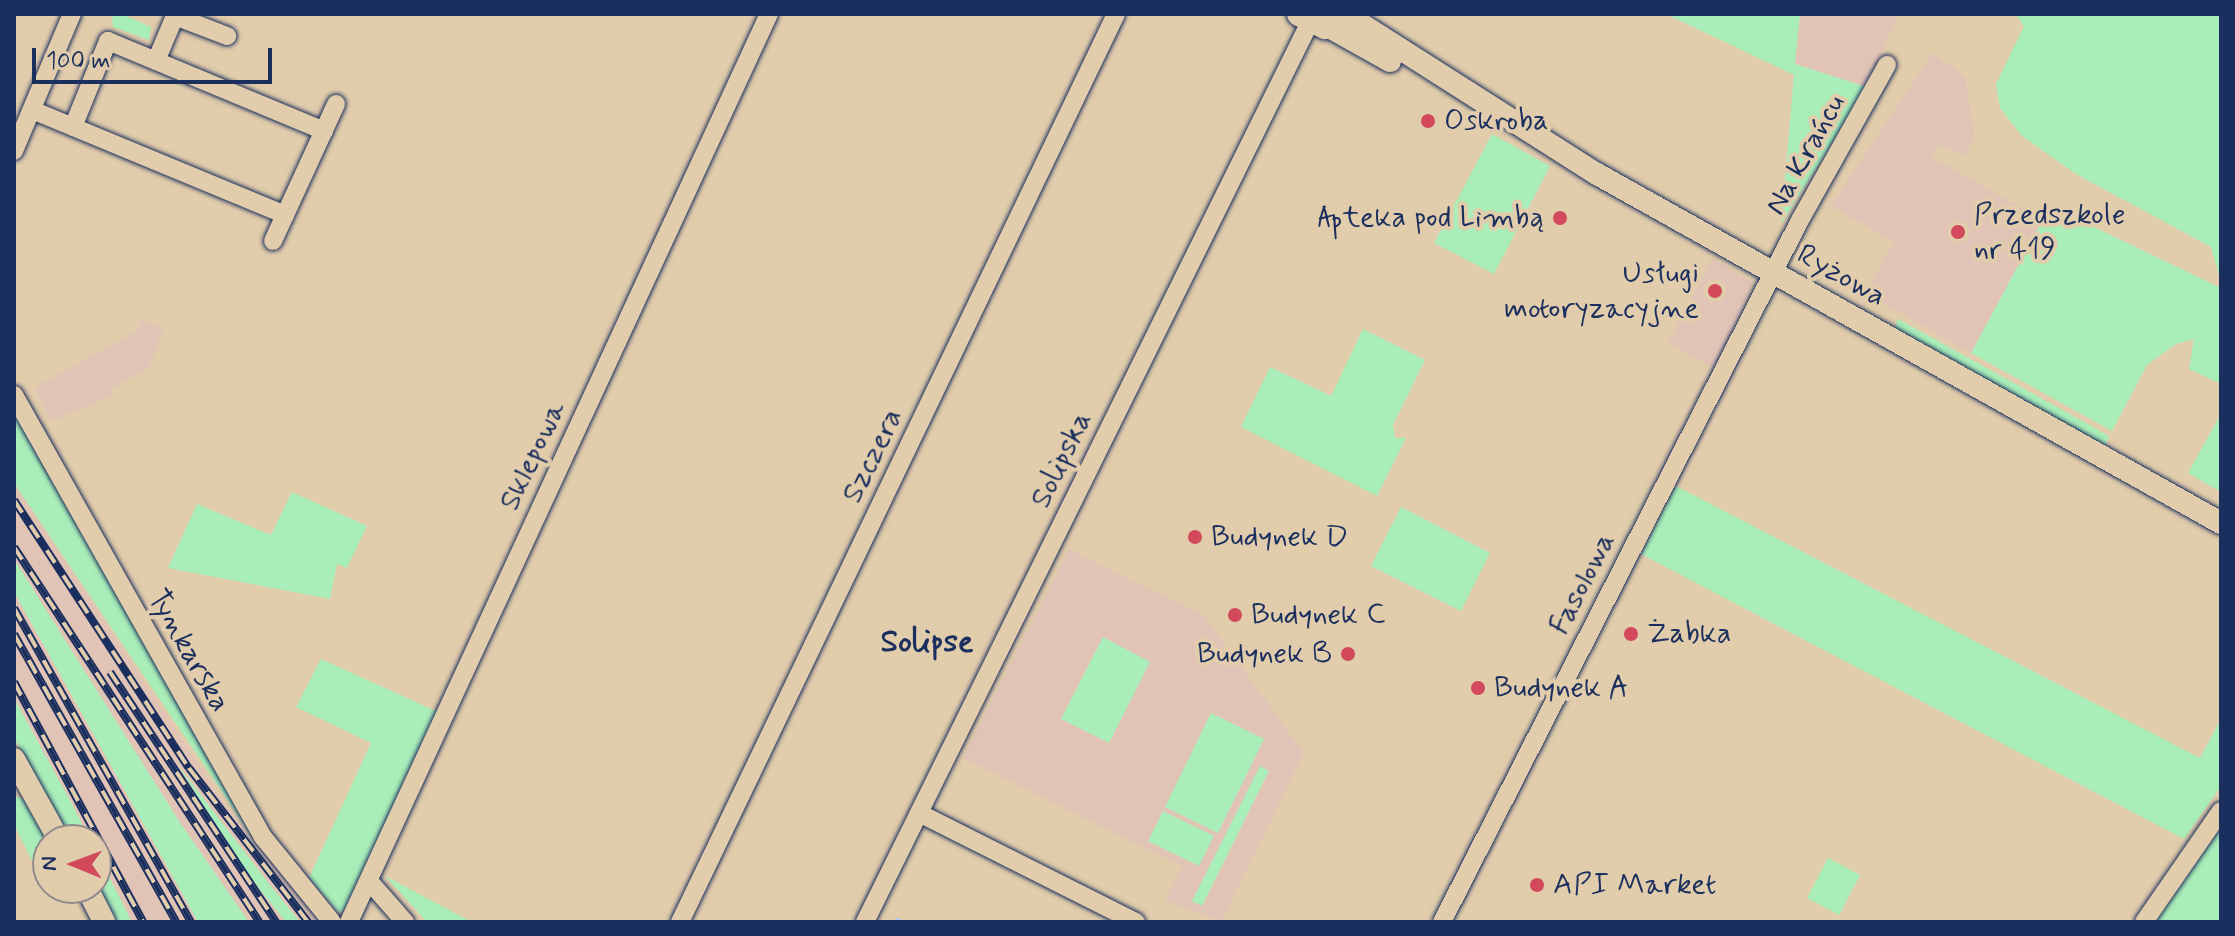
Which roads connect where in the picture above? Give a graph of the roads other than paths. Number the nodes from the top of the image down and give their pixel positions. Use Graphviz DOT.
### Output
graph roads {
  1 [pos="72,14"];
  2 [pos="769,14"];
  3 [pos="1116,14"];
  4 [pos="1327,19"];
  5 [pos="227,36"];
  6 [pos="156,61"];
  7 [pos="1887,65"];
  8 [pos="336,104"];
  9 [pos="21,114"];
  10 [pos="73,127"];
  11 [pos="324,131"];
  12 [pos="14,151"];
  13 [pos="285,215"];
  14 [pos="273,241"];
  15 [pos="1774,272"];
  16 [pos="14,395"];
  17 [pos="2221,523"];
  18 [pos="17,773"];
  19 [pos="2221,811"];
  20 [pos="919,813"];
  21 [pos="49,824"];
  22 [pos="369,881"];
  23 [pos="95,904"];
  24 [pos="104,922"];
  25 [pos="332,922"];
  26 [pos="349,922"];
  27 [pos="405,922"];
  28 [pos="680,922"];
  29 [pos="865,922"];
  30 [pos="1136,922"];
  31 [pos="1442,922"];
  32 [pos="2144,922"];
  1 -- 9 [label="street"];
  2 -- 22 [label="street, Sklepowa"];
  3 -- 28 [label="street, Szczera"];
  4 -- 15 [label="street, Ryżowa"];
  4 -- 20 [label="street, Solipska"];
  5 -- 6 [label="street"];
  6 -- 10 [label="street"];
  6 -- 11 [label="street"];
  7 -- 15 [label="street, Na Krańcu"];
  8 -- 11 [label="street"];
  9 -- 10 [label="street"];
  9 -- 12 [label="street"];
  10 -- 13 [label="street"];
  11 -- 13 [label="street"];
  13 -- 14 [label="street"];
  15 -- 17 [label="street, Ryżowa"];
  15 -- 31 [label="street, Fasolowa"];
  16 -- 25 [label="street, Tynkarska"];
  18 -- 21 [label="street"];
  19 -- 32 [label="street"];
  20 -- 29 [label="street, Solipska"];
  20 -- 30 [label="street"];
  22 -- 26 [label="street, Sklepowa"];
  22 -- 27 [label="street"];
  23 -- 24 [label="street"];
}
